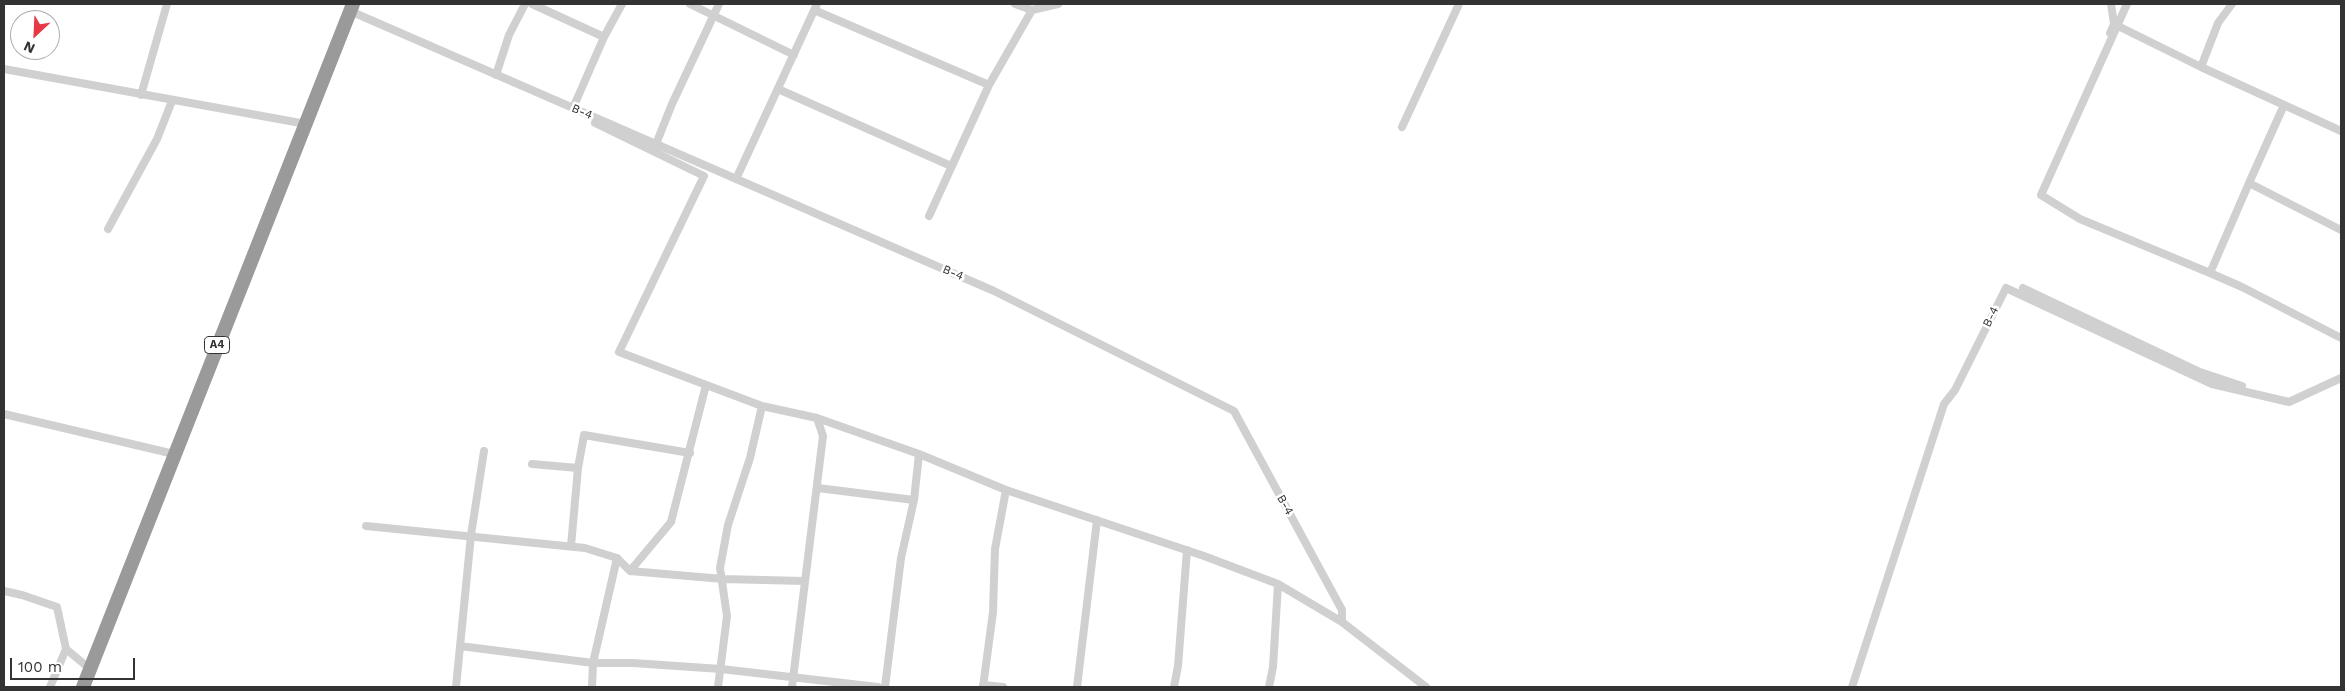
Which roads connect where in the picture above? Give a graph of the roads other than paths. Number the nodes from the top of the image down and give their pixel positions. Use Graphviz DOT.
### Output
graph roads {
  1 [pos="167,4"];
  2 [pos="525,4"];
  3 [pos="532,4"];
  4 [pos="622,4"];
  5 [pos="690,4"];
  6 [pos="719,4"];
  7 [pos="1015,4"];
  8 [pos="1058,4"];
  9 [pos="1458,4"];
  10 [pos="2111,4"];
  11 [pos="2127,4"];
  12 [pos="2232,4"];
  13 [pos="816,7"];
  14 [pos="352,8"];
  15 [pos="1032,10"];
  16 [pos="713,16"];
  17 [pos="2118,26"];
  18 [pos="604,37"];
  19 [pos="794,55"];
  20 [pos="2201,67"];
  21 [pos="4,69"];
  22 [pos="500,77"];
  23 [pos="989,85"];
  24 [pos="778,89"];
  25 [pos="141,95"];
  26 [pos="2084,98"];
  27 [pos="172,100"];
  28 [pos="2284,105"];
  29 [pos="573,108"];
  30 [pos="306,124"];
  31 [pos="1402,126"];
  32 [pos="2341,131"];
  33 [pos="656,144"];
  34 [pos="952,166"];
  35 [pos="736,179"];
  36 [pos="2249,183"];
  37 [pos="929,216"];
  38 [pos="108,229"];
  39 [pos="2341,230"];
  40 [pos="2210,273"];
  41 [pos="2023,288"];
  42 [pos="2341,338"];
  43 [pos="2341,378"];
  44 [pos="706,385"];
  45 [pos="2289,402"];
  46 [pos="762,406"];
  47 [pos="4,414"];
  48 [pos="817,418"];
  49 [pos="484,451"];
  50 [pos="690,452"];
  51 [pos="174,454"];
  52 [pos="918,454"];
  53 [pos="532,464"];
  54 [pos="578,468"];
  55 [pos="818,488"];
  56 [pos="1006,490"];
  57 [pos="914,500"];
  58 [pos="1097,520"];
  59 [pos="366,526"];
  60 [pos="471,535"];
  61 [pos="571,546"];
  62 [pos="1187,550"];
  63 [pos="617,558"];
  64 [pos="630,571"];
  65 [pos="723,579"];
  66 [pos="804,580"];
  67 [pos="1278,584"];
  68 [pos="4,591"];
  69 [pos="1342,622"];
  70 [pos="460,646"];
  71 [pos="66,649"];
  72 [pos="593,663"];
  73 [pos="90,669"];
  74 [pos="721,669"];
  75 [pos="793,676"];
  76 [pos="983,686"];
  77 [pos="50,687"];
  78 [pos="83,687"];
  79 [pos="456,687"];
  80 [pos="592,687"];
  81 [pos="718,687"];
  82 [pos="792,687"];
  83 [pos="878,687"];
  84 [pos="886,687"];
  85 [pos="1003,687"];
  86 [pos="1077,687"];
  87 [pos="1174,687"];
  88 [pos="1270,687"];
  89 [pos="1426,687"];
  90 [pos="1852,687"];
  1 -- 25 [label="street"];
  2 -- 22 [label="street"];
  3 -- 18 [label="street"];
  4 -- 18 [label="street"];
  5 -- 16 [label="street"];
  6 -- 16 [label="street"];
  7 -- 15 [label="street"];
  8 -- 15 [label="street"];
  9 -- 31 [label="street"];
  10 -- 26 [label="street"];
  11 -- 17 [label="street"];
  12 -- 20 [label="street"];
  13 -- 19 [label="street"];
  13 -- 23 [label="street"];
  14 -- 22 [label="street, B-4"];
  14 -- 30 [label="highway, A4"];
  15 -- 23 [label="street"];
  16 -- 19 [label="street"];
  16 -- 33 [label="street"];
  17 -- 20 [label="street"];
  17 -- 26 [label="street"];
  18 -- 29 [label="street"];
  19 -- 24 [label="street"];
  20 -- 28 [label="street"];
  21 -- 25 [label="street"];
  22 -- 29 [label="street, B-4"];
  22 -- 44 [label="street"];
  23 -- 34 [label="street"];
  24 -- 34 [label="street"];
  24 -- 35 [label="street"];
  25 -- 27 [label="street"];
  26 -- 40 [label="street"];
  27 -- 30 [label="street"];
  27 -- 38 [label="street"];
  28 -- 32 [label="street"];
  28 -- 36 [label="street"];
  29 -- 33 [label="street, B-4"];
  30 -- 51 [label="highway, A4"];
  33 -- 35 [label="street, B-4"];
  34 -- 37 [label="street"];
  35 -- 69 [label="street, B-4"];
  36 -- 39 [label="street"];
  36 -- 40 [label="street"];
  40 -- 42 [label="street"];
  41 -- 45 [label="street"];
  43 -- 45 [label="street"];
  44 -- 46 [label="street"];
  44 -- 50 [label="street"];
  45 -- 90 [label="street, B-4"];
  46 -- 48 [label="street"];
  46 -- 65 [label="street"];
  47 -- 51 [label="street"];
  48 -- 52 [label="street"];
  48 -- 55 [label="street"];
  49 -- 60 [label="street"];
  50 -- 54 [label="street"];
  50 -- 64 [label="street"];
  51 -- 73 [label="highway, A4"];
  52 -- 56 [label="street"];
  52 -- 57 [label="street"];
  53 -- 54 [label="street"];
  54 -- 61 [label="street"];
  55 -- 57 [label="street"];
  55 -- 66 [label="street"];
  56 -- 58 [label="street"];
  56 -- 76 [label="street"];
  57 -- 84 [label="street"];
  58 -- 62 [label="street"];
  58 -- 86 [label="street"];
  59 -- 60 [label="street"];
  60 -- 61 [label="street"];
  60 -- 70 [label="street"];
  61 -- 63 [label="street"];
  62 -- 67 [label="street"];
  62 -- 87 [label="street"];
  63 -- 64 [label="street"];
  63 -- 72 [label="street"];
  64 -- 65 [label="street"];
  65 -- 66 [label="street"];
  65 -- 74 [label="street"];
  66 -- 75 [label="street"];
  67 -- 69 [label="street"];
  67 -- 88 [label="street"];
  68 -- 71 [label="street"];
  69 -- 89 [label="street"];
  70 -- 72 [label="street"];
  70 -- 79 [label="street"];
  71 -- 73 [label="street"];
  71 -- 77 [label="street"];
  72 -- 74 [label="street"];
  72 -- 80 [label="street"];
  73 -- 78 [label="highway, A4"];
  74 -- 75 [label="street"];
  74 -- 81 [label="street"];
  75 -- 82 [label="street"];
  75 -- 83 [label="street"];
  76 -- 85 [label="street"];
}
